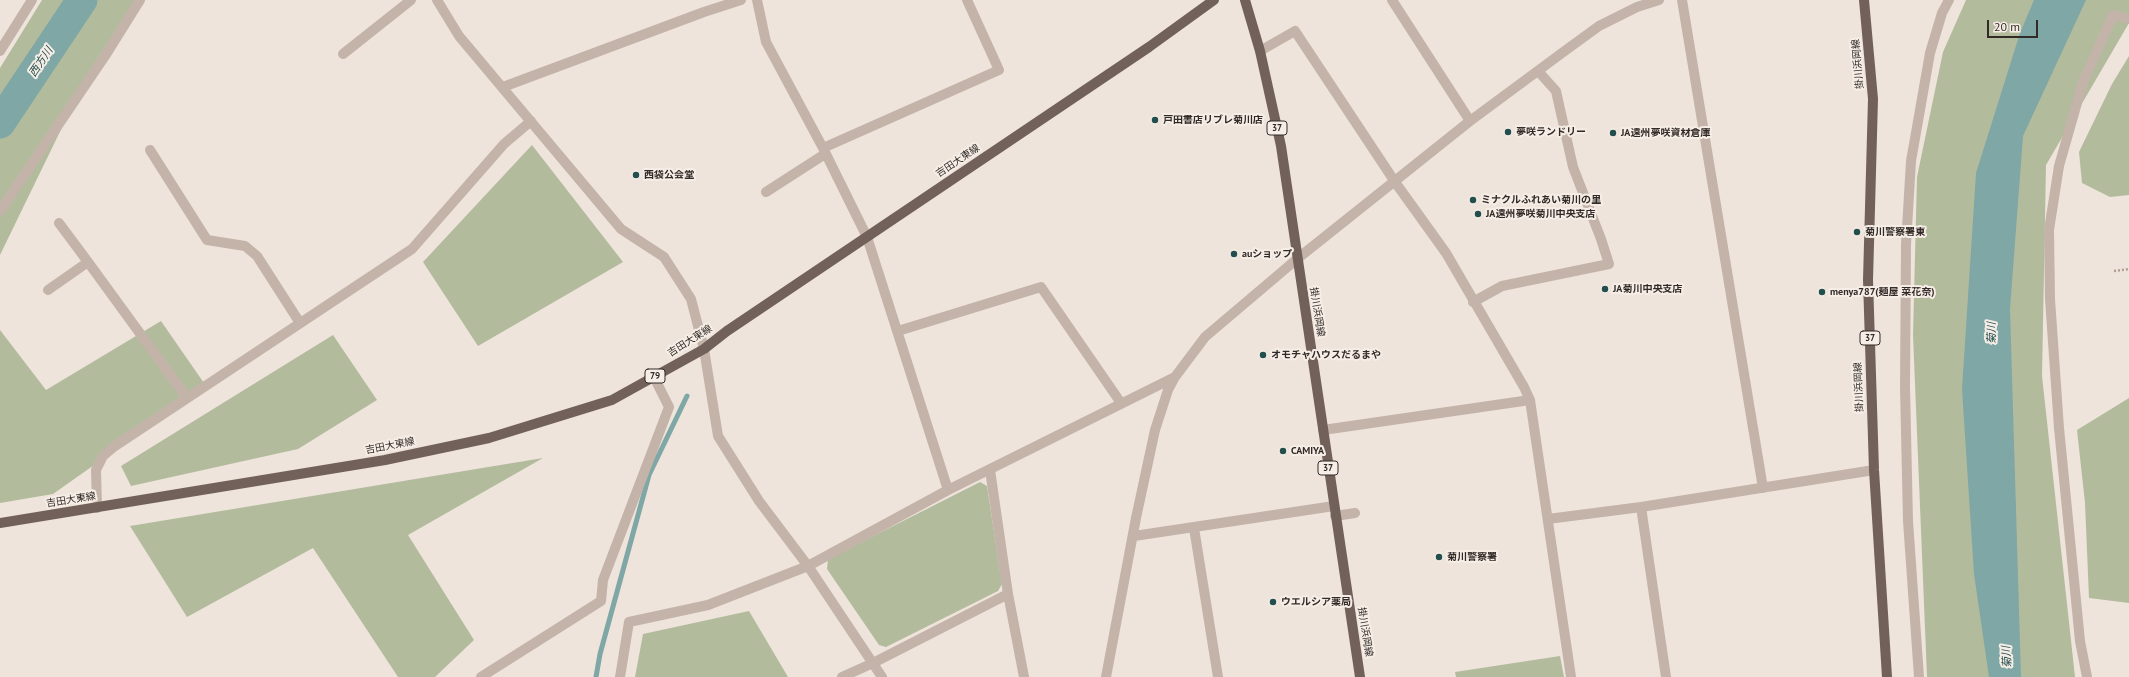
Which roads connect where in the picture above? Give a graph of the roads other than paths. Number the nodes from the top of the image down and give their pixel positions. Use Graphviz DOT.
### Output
graph roads {
  1 [pos="32,0"];
  2 [pos="140,0"];
  3 [pos="411,0"];
  4 [pos="436,0"];
  5 [pos="740,0"];
  6 [pos="757,0"];
  7 [pos="967,0"];
  8 [pos="1214,0"];
  9 [pos="1245,0"];
  10 [pos="1392,0"];
  11 [pos="1659,0"];
  12 [pos="1682,0"];
  13 [pos="1864,0"];
  14 [pos="1949,0"];
  15 [pos="2129,18"];
  16 [pos="0,51"];
  17 [pos="1260,51"];
  18 [pos="343,54"];
  19 [pos="1538,71"];
  20 [pos="503,87"];
  21 [pos="531,121"];
  22 [pos="1470,121"];
  23 [pos="150,150"];
  24 [pos="824,151"];
  25 [pos="1395,182"];
  26 [pos="766,192"];
  27 [pos="0,210"];
  28 [pos="59,223"];
  29 [pos="867,237"];
  30 [pos="1297,259"];
  31 [pos="88,262"];
  32 [pos="48,290"];
  33 [pos="1473,302"];
  34 [pos="300,323"];
  35 [pos="898,331"];
  36 [pos="704,349"];
  37 [pos="654,377"];
  38 [pos="1175,378"];
  39 [pos="187,398"];
  40 [pos="1530,400"];
  41 [pos="1120,403"];
  42 [pos="1323,430"];
  43 [pos="990,470"];
  44 [pos="1874,470"];
  45 [pos="1763,488"];
  46 [pos="948,490"];
  47 [pos="1334,506"];
  48 [pos="1641,507"];
  49 [pos="97,508"];
  50 [pos="1355,514"];
  51 [pos="1335,516"];
  52 [pos="1548,519"];
  53 [pos="0,523"];
  54 [pos="1194,528"];
  55 [pos="1134,536"];
  56 [pos="808,566"];
  57 [pos="1008,594"];
  58 [pos="873,663"];
  59 [pos="481,677"];
  60 [pos="620,677"];
  61 [pos="842,677"];
  62 [pos="882,677"];
  63 [pos="1024,677"];
  64 [pos="1106,677"];
  65 [pos="1218,677"];
  66 [pos="1360,677"];
  67 [pos="1571,677"];
  68 [pos="1666,677"];
  69 [pos="1887,677"];
  70 [pos="1919,677"];
  71 [pos="2087,677"];
  1 -- 16 [label="street"];
  2 -- 27 [label="street"];
  3 -- 18 [label="street"];
  4 -- 20 [label="street"];
  5 -- 20 [label="street"];
  6 -- 24 [label="street"];
  7 -- 24 [label="street"];
  8 -- 29 [label="main road, 吉田大東線 / 79"];
  9 -- 17 [label="main road, 掛川浜岡線 / 37"];
  10 -- 22 [label="street"];
  11 -- 19 [label="street"];
  12 -- 45 [label="street"];
  13 -- 44 [label="main road, 掛川浜岡線 / 37"];
  14 -- 70 [label="street"];
  15 -- 71 [label="street"];
  17 -- 25 [label="street"];
  17 -- 30 [label="main road, 掛川浜岡線 / 37"];
  19 -- 22 [label="street"];
  19 -- 33 [label="street"];
  20 -- 21 [label="street"];
  21 -- 34 [label="street"];
  21 -- 36 [label="street"];
  22 -- 25 [label="street"];
  23 -- 34 [label="street"];
  24 -- 26 [label="street"];
  24 -- 29 [label="street"];
  25 -- 30 [label="street"];
  25 -- 33 [label="street"];
  28 -- 31 [label="street"];
  29 -- 35 [label="street"];
  29 -- 36 [label="main road, 吉田大東線 / 79"];
  30 -- 38 [label="street"];
  30 -- 42 [label="main road, 掛川浜岡線 / 37"];
  31 -- 32 [label="street"];
  31 -- 39 [label="street"];
  33 -- 40 [label="street"];
  34 -- 39 [label="street"];
  35 -- 41 [label="street"];
  35 -- 46 [label="street"];
  36 -- 37 [label="main road, 吉田大東線 / 79"];
  36 -- 56 [label="street"];
  37 -- 49 [label="main road, 吉田大東線 / 79"];
  37 -- 59 [label="street"];
  38 -- 41 [label="street"];
  38 -- 55 [label="street"];
  39 -- 49 [label="street"];
  40 -- 42 [label="street"];
  40 -- 52 [label="street"];
  41 -- 43 [label="street"];
  42 -- 47 [label="main road, 掛川浜岡線 / 37"];
  43 -- 46 [label="street"];
  43 -- 57 [label="street"];
  44 -- 45 [label="street"];
  44 -- 69 [label="main road, 掛川浜岡線 / 37"];
  45 -- 48 [label="street"];
  46 -- 56 [label="street"];
  47 -- 51 [label="main road, 掛川浜岡線 / 37"];
  47 -- 54 [label="street"];
  48 -- 52 [label="street"];
  48 -- 68 [label="street"];
  49 -- 53 [label="main road, 吉田大東線 / 79"];
  50 -- 51 [label="street"];
  51 -- 66 [label="main road, 掛川浜岡線 / 37"];
  52 -- 67 [label="street"];
  54 -- 55 [label="street"];
  54 -- 65 [label="street"];
  55 -- 64 [label="street"];
  56 -- 58 [label="street"];
  56 -- 60 [label="street"];
  57 -- 58 [label="street"];
  57 -- 63 [label="street"];
  58 -- 61 [label="street"];
  58 -- 62 [label="street"];
}
